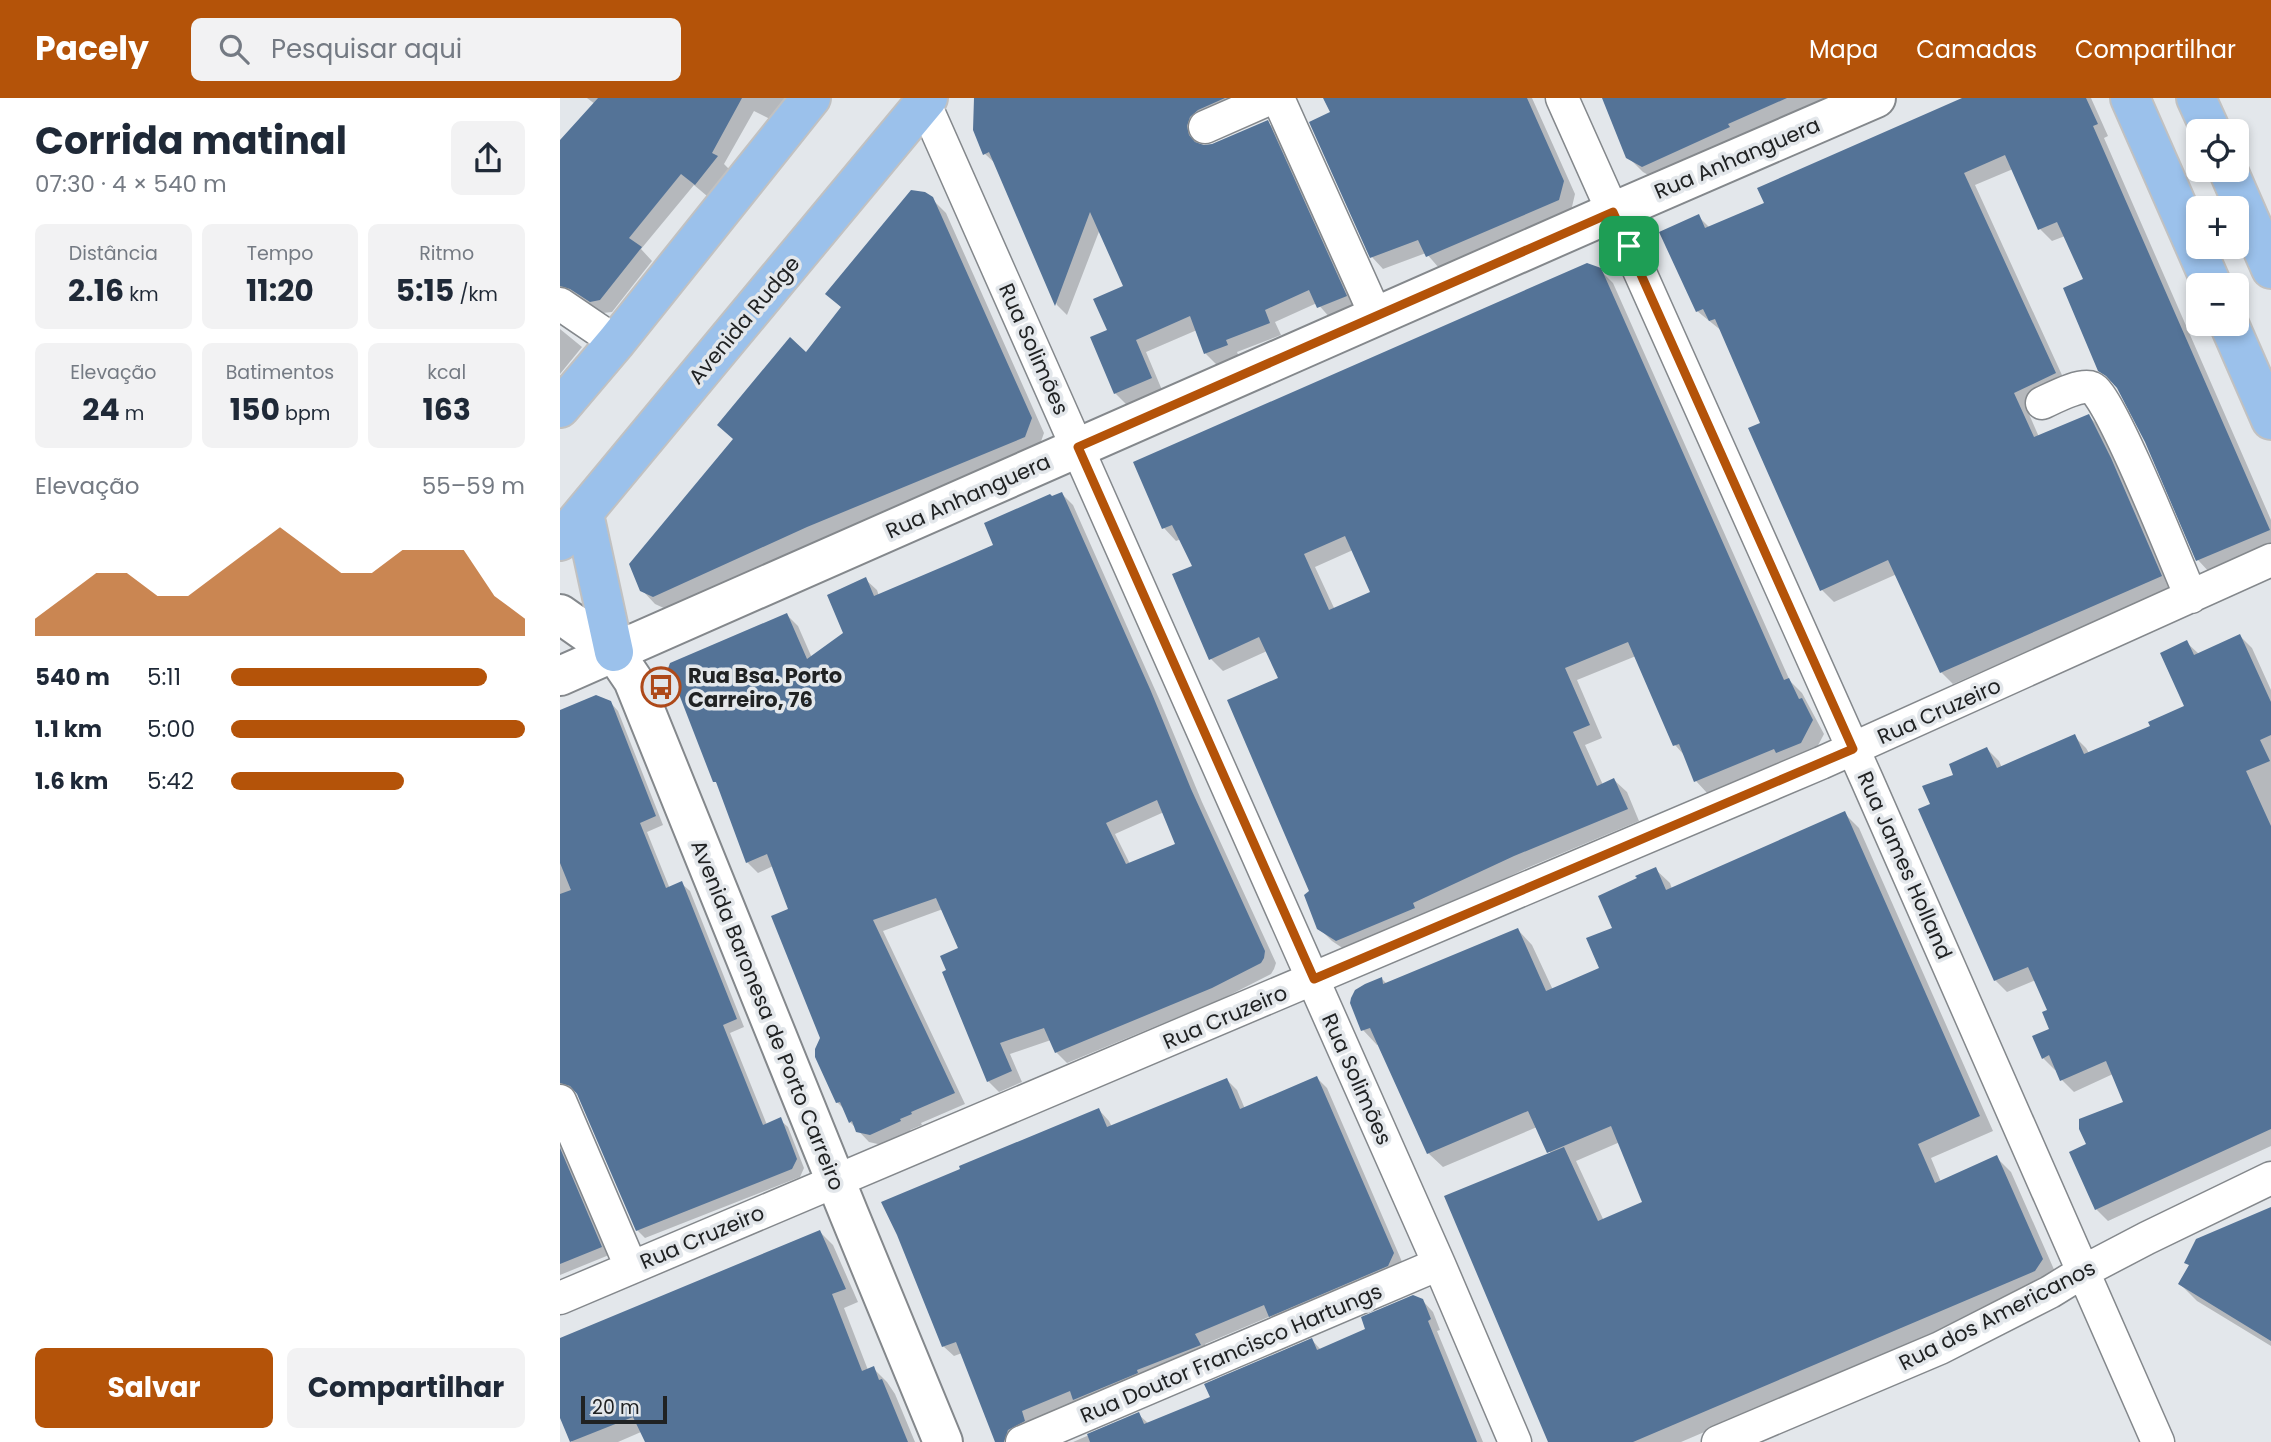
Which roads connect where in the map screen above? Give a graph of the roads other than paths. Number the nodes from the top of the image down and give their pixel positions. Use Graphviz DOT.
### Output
graph roads {
  1 [pos="811,98"];
  2 [pos="1271,98"];
  3 [pos="1278,98"];
  4 [pos="1562,98"];
  5 [pos="1876,98"];
  6 [pos="2130,98"];
  7 [pos="2196,98"];
  8 [pos="926,100"];
  9 [pos="2206,119"];
  10 [pos="1205,127"];
  11 [pos="2233,182"];
  12 [pos="1613,212"];
  13 [pos="2271,269"];
  14 [pos="2207,273"];
  15 [pos="560,304"];
  16 [pos="1376,316"];
  17 [pos="2234,336"];
  18 [pos="616,342"];
  19 [pos="2042,403"];
  20 [pos="560,408"];
  21 [pos="2271,419"];
  22 [pos="1078,447"];
  23 [pos="572,528"];
  24 [pos="2271,560"];
  25 [pos="2191,597"];
  26 [pos="560,614"];
  27 [pos="614,652"];
  28 [pos="560,676"];
  29 [pos="1853,749"];
  30 [pos="1314,979"];
  31 [pos="560,1101"];
  32 [pos="2271,1178"];
  33 [pos="835,1180"];
  34 [pos="1439,1264"];
  35 [pos="631,1267"];
  36 [pos="2084,1271"];
  37 [pos="560,1298"];
  38 [pos="943,1442"];
  39 [pos="1022,1442"];
  40 [pos="1515,1442"];
  41 [pos="1718,1442"];
  42 [pos="2158,1442"];
  1 -- 18 [label="main road"];
  2 -- 10 [label="street"];
  3 -- 16 [label="street"];
  4 -- 12 [label="street, Rua James Holland"];
  5 -- 12 [label="street, Rua Anhanguera"];
  6 -- 14 [label="main road"];
  7 -- 9 [label="main road"];
  8 -- 22 [label="street, Rua Solimões"];
  8 -- 23 [label="main road, Avenida Rudge"];
  11 -- 13 [label="main road"];
  12 -- 16 [label="street, Rua Anhanguera"];
  12 -- 29 [label="street, Rua James Holland"];
  15 -- 18 [label="street"];
  16 -- 22 [label="street, Rua Anhanguera"];
  17 -- 21 [label="main road"];
  18 -- 20 [label="main road"];
  19 -- 25 [label="street"];
  22 -- 27 [label="street, Rua Anhanguera"];
  22 -- 30 [label="street, Rua Solimões"];
  23 -- 27 [label="main road"];
  24 -- 25 [label="street, Rua Cruzeiro"];
  25 -- 29 [label="street, Rua Cruzeiro"];
  26 -- 27 [label="street, Avenida Baronesa de Porto Carreiro"];
  27 -- 28 [label="street, Rua Anhanguera"];
  27 -- 33 [label="street, Avenida Baronesa de Porto Carreiro"];
  29 -- 30 [label="street, Rua Cruzeiro"];
  29 -- 36 [label="street, Rua James Holland"];
  30 -- 33 [label="street, Rua Cruzeiro"];
  30 -- 34 [label="street, Rua Solimões"];
  31 -- 35 [label="street"];
  32 -- 36 [label="street, Rua dos Americanos"];
  33 -- 35 [label="street, Rua Cruzeiro"];
  33 -- 38 [label="street, Avenida Baronesa de Porto Carreiro"];
  34 -- 39 [label="street, Rua Doutor Francisco Hartungs"];
  34 -- 40 [label="street, Rua Solimões"];
  35 -- 37 [label="street, Rua Cruzeiro"];
  36 -- 41 [label="street, Rua dos Americanos"];
  36 -- 42 [label="street, Rua James Holland"];
}
